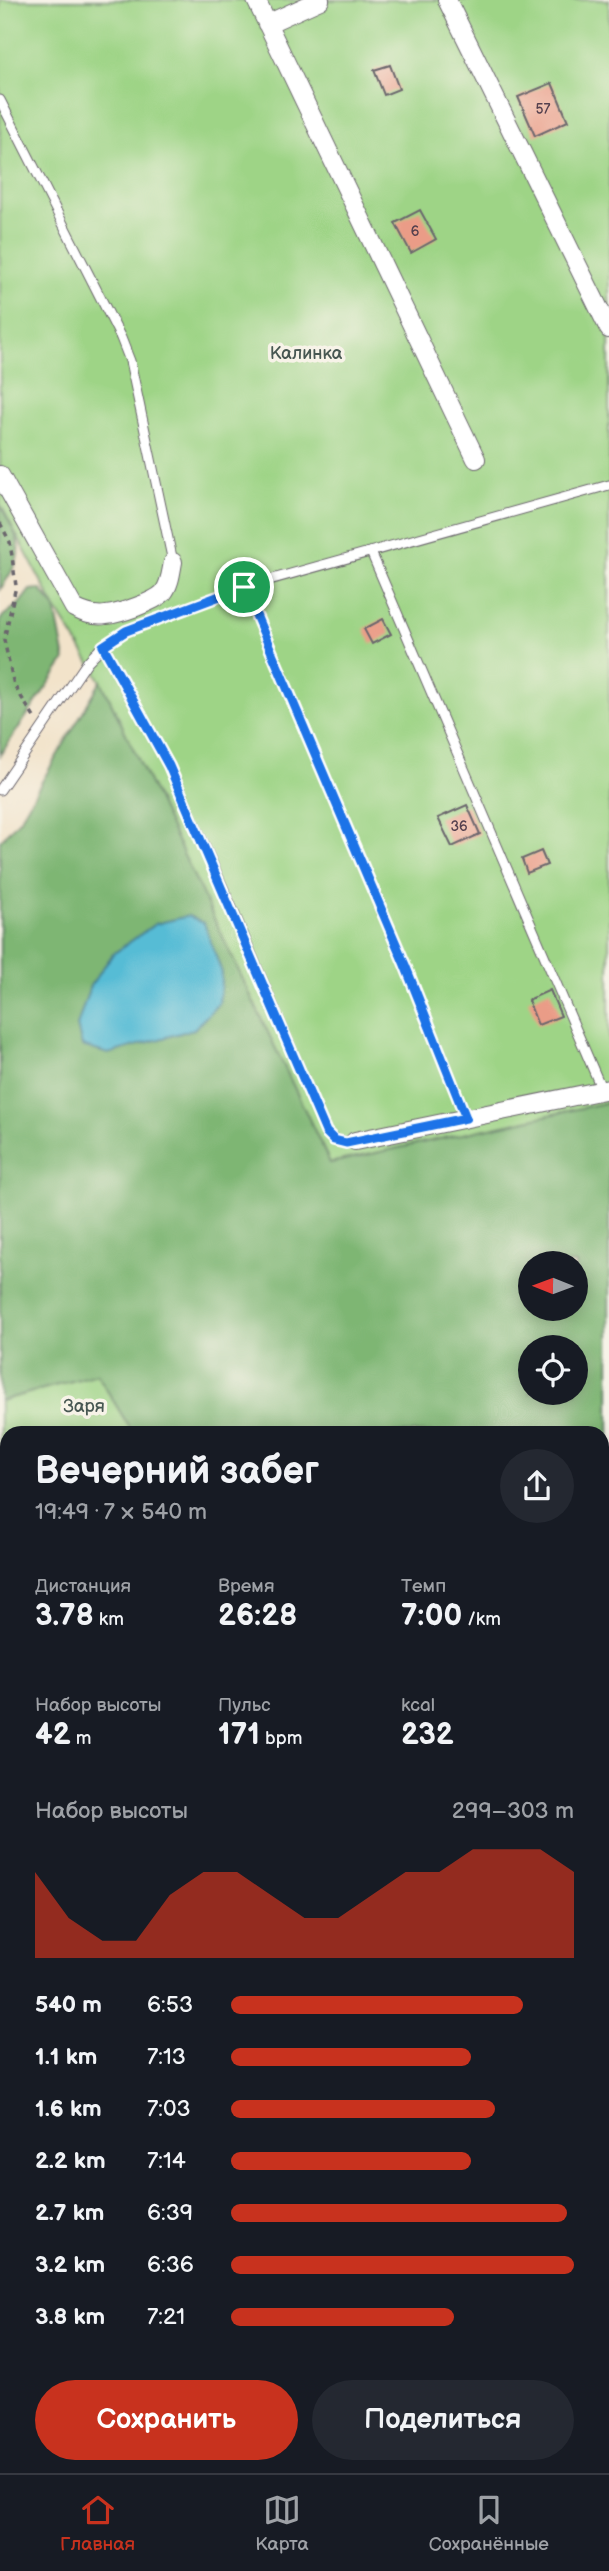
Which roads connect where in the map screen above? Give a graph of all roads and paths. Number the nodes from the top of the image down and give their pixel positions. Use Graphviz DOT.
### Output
graph roads {
  1 [pos="256,0"];
  2 [pos="320,0"];
  3 [pos="447,0"];
  4 [pos="267,23"];
  5 [pos="0,100"];
  6 [pos="609,329"];
  7 [pos="476,459"];
  8 [pos="0,475"];
  9 [pos="609,485"];
  10 [pos="0,523"];
  11 [pos="371,552"];
  12 [pos="173,562"];
  13 [pos="244,587"];
  14 [pos="103,646"];
  15 [pos="41,730"];
  16 [pos="0,790"];
  17 [pos="605,1090"];
  18 [pos="466,1118"];
  19 [pos="355,1141"];
  1 -- 4 [label="street"];
  2 -- 4 [label="street"];
  3 -- 6 [label="street"];
  4 -- 7 [label="street"];
  5 -- 12 [label="lane"];
  8 -- 12 [label="street"];
  9 -- 11 [label="lane"];
  10 -- 15 [label="path"];
  11 -- 13 [label="lane"];
  11 -- 17 [label="lane"];
  13 -- 14 [label="lane"];
  13 -- 18 [label="lane"];
  14 -- 15 [label="lane"];
  14 -- 19 [label="lane"];
  15 -- 16 [label="lane"];
  17 -- 18 [label="street"];
  18 -- 19 [label="street"];
}
